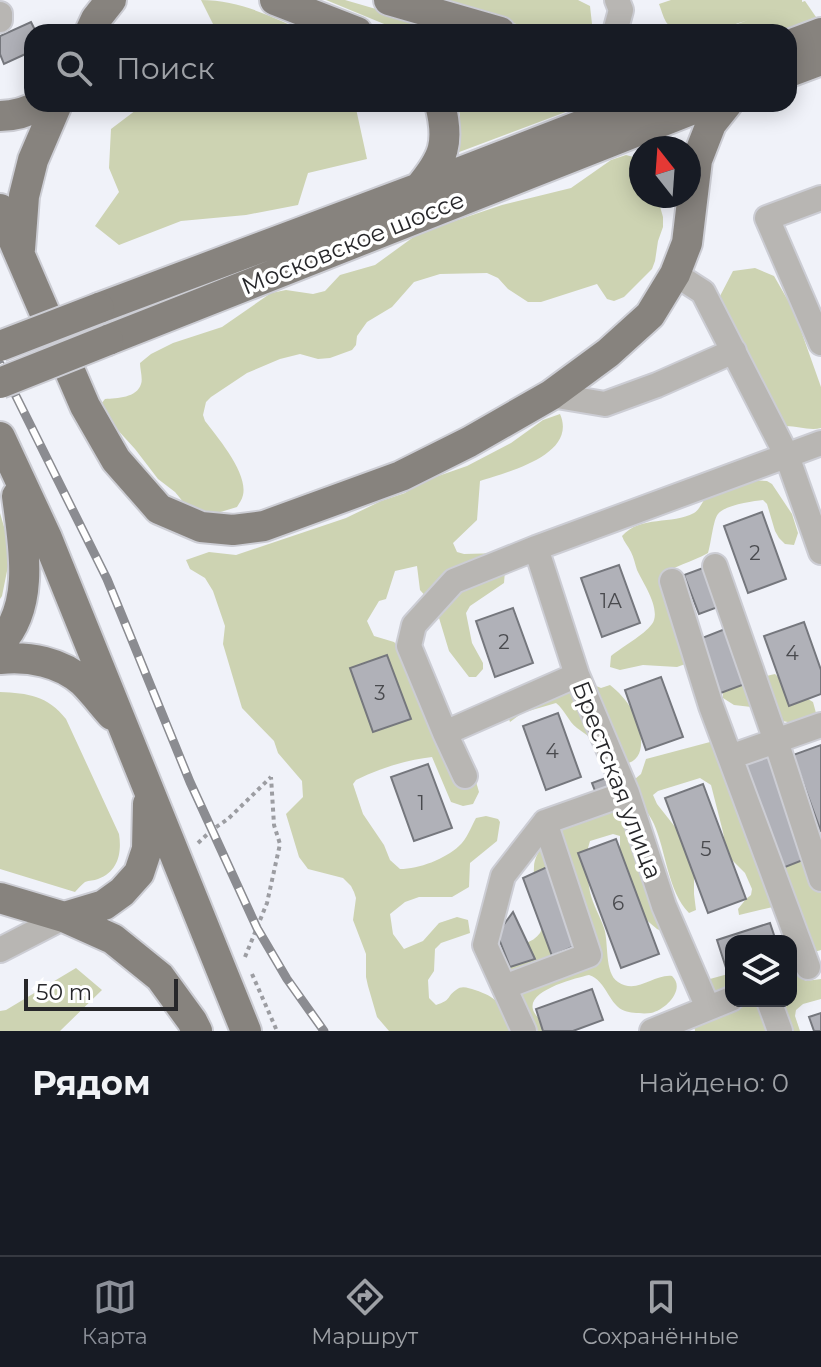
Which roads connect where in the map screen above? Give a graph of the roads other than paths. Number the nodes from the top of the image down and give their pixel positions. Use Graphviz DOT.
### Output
graph roads {
  1 [pos="275,0"];
  2 [pos="389,0"];
  3 [pos="0,14"];
  4 [pos="0,20"];
  5 [pos="336,24"];
  6 [pos="472,24"];
  7 [pos="821,33"];
  8 [pos="797,42"];
  9 [pos="821,60"];
  10 [pos="797,69"];
  11 [pos="24,111"];
  12 [pos="54,112"];
  13 [pos="442,112"];
  14 [pos="615,112"];
  15 [pos="685,112"];
  16 [pos="721,112"];
  17 [pos="0,116"];
  18 [pos="629,147"];
  19 [pos="701,150"];
  20 [pos="574,155"];
  21 [pos="419,188"];
  22 [pos="821,198"];
  23 [pos="688,208"];
  24 [pos="0,209"];
  25 [pos="20,251"];
  26 [pos="675,274"];
  27 [pos="821,343"];
  28 [pos="0,346"];
  29 [pos="734,351"];
  30 [pos="0,383"];
  31 [pos="551,395"];
  32 [pos="0,437"];
  33 [pos="821,443"];
  34 [pos="787,456"];
  35 [pos="14,470"];
  36 [pos="536,548"];
  37 [pos="821,552"];
  38 [pos="715,566"];
  39 [pos="672,581"];
  40 [pos="0,643"];
  41 [pos="0,659"];
  42 [pos="577,675"];
  43 [pos="821,725"];
  44 [pos="122,726"];
  45 [pos="445,733"];
  46 [pos="776,741"];
  47 [pos="730,757"];
  48 [pos="465,776"];
  49 [pos="149,790"];
  50 [pos="627,793"];
  51 [pos="545,822"];
  52 [pos="821,879"];
  53 [pos="0,898"];
  54 [pos="64,917"];
  55 [pos="0,950"];
  56 [pos="807,968"];
  57 [pos="504,987"];
  58 [pos="725,1001"];
  59 [pos="771,1007"];
  60 [pos="708,1008"];
  61 [pos="197,1031"];
  62 [pos="246,1031"];
  63 [pos="524,1031"];
  64 [pos="652,1031"];
  65 [pos="780,1031"];
  1 -- 5 [label="main road"];
  2 -- 6 [label="main road"];
  3 -- 4 [label="street"];
  7 -- 8 [label="main road"];
  9 -- 10 [label="main road"];
  11 -- 17 [label="main road"];
  12 -- 25 [label="main road"];
  13 -- 21 [label="main road"];
  14 -- 21 [label="main road, Московское шоссе"];
  15 -- 20 [label="main road, Московское шоссе"];
  16 -- 19 [label="main road"];
  18 -- 20 [label="main road"];
  20 -- 30 [label="main road, Московское шоссе, bridge"];
  21 -- 28 [label="main road, Московское шоссе, bridge"];
  22 -- 27 [label="street"];
  23 -- 26 [label="main road"];
  24 -- 25 [label="main road"];
  25 -- 31 [label="main road"];
  26 -- 29 [label="street"];
  26 -- 31 [label="main road"];
  29 -- 31 [label="street"];
  29 -- 34 [label="street"];
  32 -- 35 [label="main road"];
  33 -- 34 [label="street"];
  34 -- 36 [label="street"];
  34 -- 37 [label="street"];
  35 -- 40 [label="main road"];
  35 -- 44 [label="main road"];
  36 -- 42 [label="street, Брестская улица"];
  36 -- 45 [label="street"];
  38 -- 46 [label="street"];
  39 -- 47 [label="street"];
  41 -- 44 [label="main road"];
  42 -- 45 [label="street"];
  42 -- 50 [label="street, Брестская улица"];
  43 -- 46 [label="street"];
  44 -- 49 [label="main road"];
  45 -- 48 [label="street"];
  46 -- 47 [label="street"];
  46 -- 52 [label="street"];
  47 -- 56 [label="street"];
  49 -- 54 [label="main road"];
  49 -- 62 [label="main road"];
  50 -- 51 [label="street"];
  50 -- 60 [label="street, Брестская улица"];
  51 -- 57 [label="street"];
  51 -- 57 [label="street"];
  53 -- 54 [label="main road"];
  54 -- 55 [label="street"];
  54 -- 61 [label="main road"];
  57 -- 63 [label="street"];
  58 -- 60 [label="street"];
  59 -- 65 [label="street"];
  60 -- 64 [label="street"];
}
